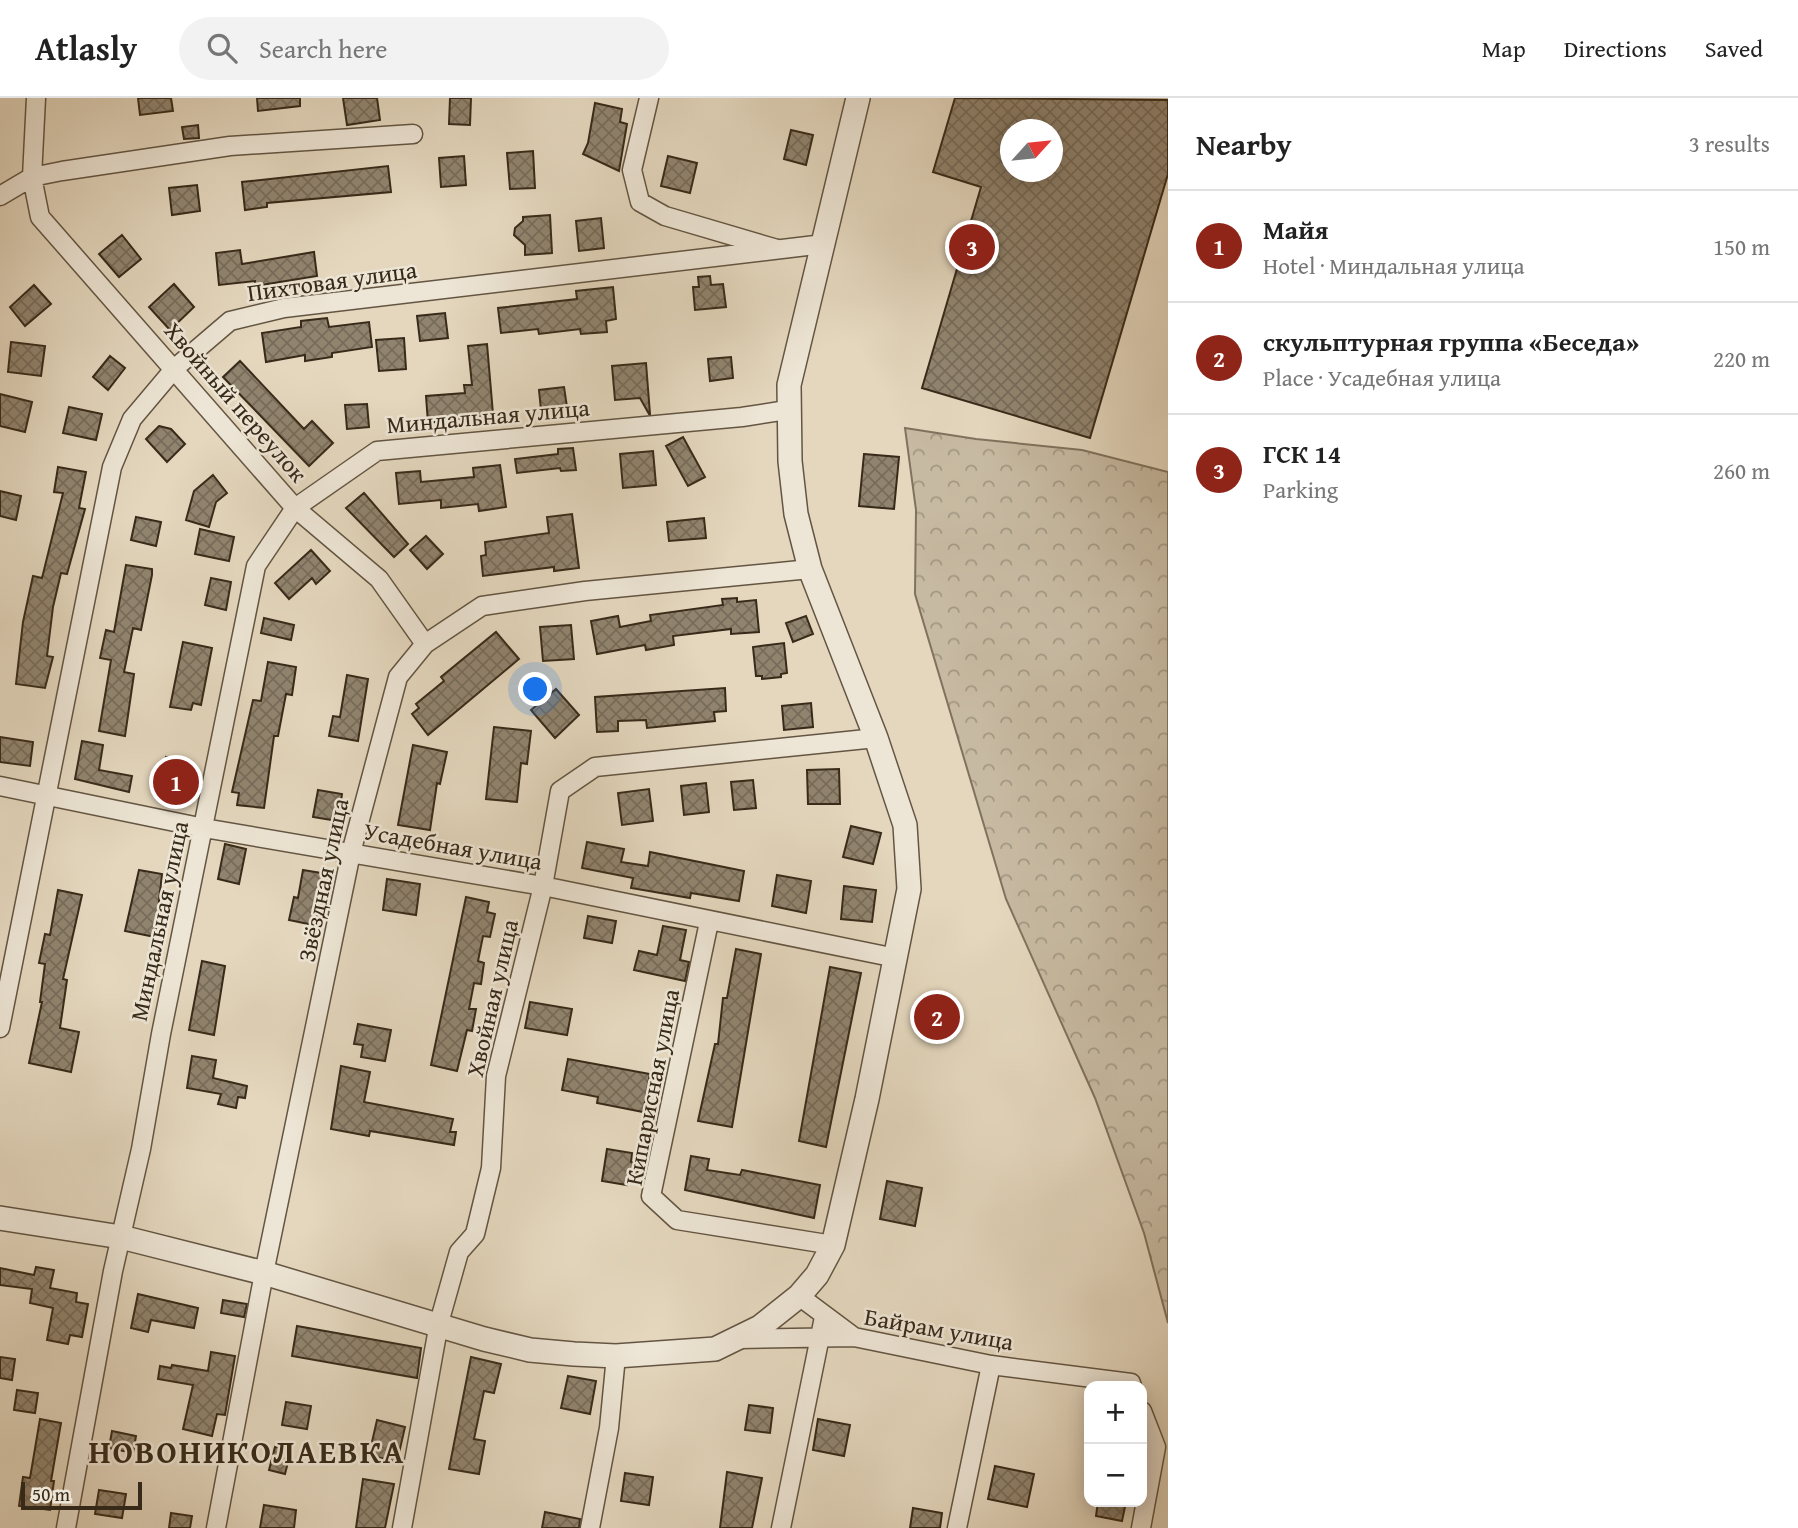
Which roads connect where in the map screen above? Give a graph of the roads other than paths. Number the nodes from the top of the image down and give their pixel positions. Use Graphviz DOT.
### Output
graph roads {
  1 [pos="36,98"];
  2 [pos="649,98"];
  3 [pos="858,98"];
  4 [pos="413,134"];
  5 [pos="32,177"];
  6 [pos="0,196"];
  7 [pos="824,244"];
  8 [pos="784,251"];
  9 [pos="175,368"];
  10 [pos="787,410"];
  11 [pos="295,508"];
  12 [pos="810,569"];
  13 [pos="425,644"];
  14 [pos="876,738"];
  15 [pos="0,786"];
  16 [pos="46,794"];
  17 [pos="204,828"];
  18 [pos="351,853"];
  19 [pos="543,886"];
  20 [pos="709,922"];
  21 [pos="896,958"];
  22 [pos="0,1028"];
  23 [pos="0,1218"];
  24 [pos="121,1237"];
  25 [pos="833,1245"];
  26 [pos="264,1273"];
  27 [pos="799,1296"];
  28 [pos="824,1317"];
  29 [pos="439,1323"];
  30 [pos="854,1337"];
  31 [pos="738,1339"];
  32 [pos="819,1339"];
  33 [pos="616,1356"];
  34 [pos="991,1365"];
  35 [pos="1104,1381"];
  36 [pos="1147,1424"];
  37 [pos="66,1528"];
  38 [pos="216,1528"];
  39 [pos="402,1528"];
  40 [pos="590,1528"];
  41 [pos="781,1528"];
  42 [pos="957,1528"];
  43 [pos="1141,1528"];
  1 -- 5 [label="street, Хвойный переулок"];
  2 -- 8 [label="street"];
  3 -- 7 [label="street"];
  4 -- 5 [label="street"];
  5 -- 6 [label="street"];
  5 -- 9 [label="street, Хвойный переулок"];
  7 -- 8 [label="street, Пихтовая улица"];
  7 -- 10 [label="street"];
  8 -- 9 [label="street, Пихтовая улица"];
  9 -- 11 [label="street, Хвойный переулок"];
  9 -- 16 [label="street, Пихтовая улица"];
  10 -- 11 [label="street, Миндальная улица"];
  10 -- 12 [label="street"];
  11 -- 13 [label="street, Хвойный переулок"];
  11 -- 17 [label="street, Миндальная улица"];
  12 -- 13 [label="street, Звёздная улица"];
  12 -- 14 [label="street"];
  13 -- 18 [label="street, Звёздная улица"];
  14 -- 19 [label="street, Хвойная улица"];
  14 -- 21 [label="street"];
  15 -- 16 [label="street, Усадебная улица"];
  16 -- 17 [label="street, Усадебная улица"];
  16 -- 22 [label="street, Пихтовая улица"];
  17 -- 18 [label="street, Усадебная улица"];
  17 -- 24 [label="street, Миндальная улица"];
  18 -- 19 [label="street, Усадебная улица"];
  18 -- 26 [label="street, Звёздная улица"];
  19 -- 20 [label="street, Усадебная улица"];
  19 -- 29 [label="street, Хвойная улица"];
  20 -- 21 [label="street, Усадебная улица"];
  20 -- 25 [label="street, Кипарисная улица"];
  21 -- 25 [label="street"];
  23 -- 24 [label="street"];
  24 -- 26 [label="street"];
  24 -- 37 [label="street, Миндальная улица"];
  25 -- 27 [label="street"];
  26 -- 29 [label="street"];
  26 -- 38 [label="street, Звёздная улица"];
  27 -- 28 [label="street"];
  27 -- 31 [label="street"];
  28 -- 30 [label="street"];
  28 -- 32 [label="street"];
  29 -- 33 [label="street"];
  29 -- 39 [label="street, Хвойная улица"];
  30 -- 32 [label="street, Байрам улица"];
  30 -- 34 [label="street, Байрам улица"];
  31 -- 32 [label="street, Байрам улица"];
  31 -- 33 [label="street"];
  32 -- 41 [label="street"];
  33 -- 40 [label="street"];
  34 -- 35 [label="street, Байрам улица"];
  34 -- 42 [label="street"];
  36 -- 43 [label="street"];
}
